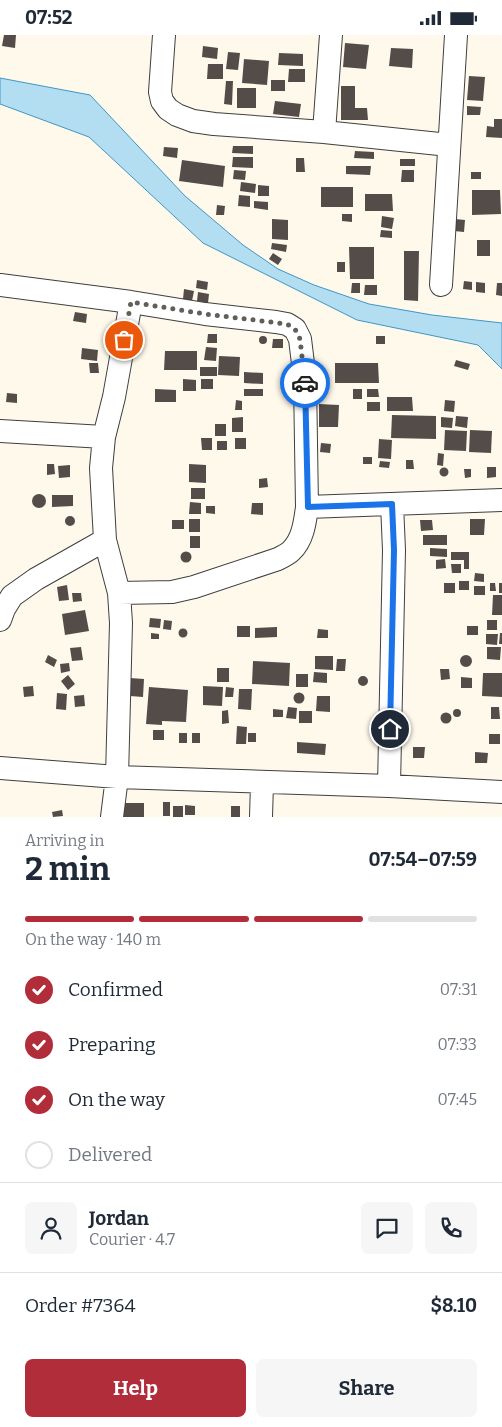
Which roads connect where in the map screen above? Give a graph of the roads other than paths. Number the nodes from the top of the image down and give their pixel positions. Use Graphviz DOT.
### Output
graph roads {
  1 [pos="164,35"];
  2 [pos="331,35"];
  3 [pos="456,35"];
  4 [pos="324,132"];
  5 [pos="449,145"];
  6 [pos="0,285"];
  7 [pos="441,285"];
  8 [pos="131,302"];
  9 [pos="0,431"];
  10 [pos="104,437"];
  11 [pos="502,500"];
  12 [pos="392,504"];
  13 [pos="308,507"];
  14 [pos="105,540"];
  15 [pos="119,593"];
  16 [pos="0,620"];
  17 [pos="0,768"];
  18 [pos="117,777"];
  19 [pos="262,783"];
  20 [pos="390,786"];
  21 [pos="502,792"];
  22 [pos="112,817"];
  23 [pos="261,817"];
  1 -- 4 [label="street"];
  2 -- 4 [label="street"];
  3 -- 5 [label="street"];
  4 -- 5 [label="street"];
  5 -- 7 [label="street"];
  6 -- 8 [label="street"];
  8 -- 10 [label="street"];
  8 -- 13 [label="street"];
  9 -- 10 [label="street"];
  10 -- 14 [label="street"];
  11 -- 12 [label="street"];
  12 -- 13 [label="street"];
  12 -- 20 [label="street"];
  13 -- 15 [label="street"];
  14 -- 15 [label="street"];
  14 -- 16 [label="street"];
  15 -- 18 [label="street"];
  17 -- 18 [label="street"];
  18 -- 19 [label="street"];
  18 -- 22 [label="street"];
  19 -- 20 [label="street"];
  19 -- 23 [label="street"];
  20 -- 21 [label="street"];
}
